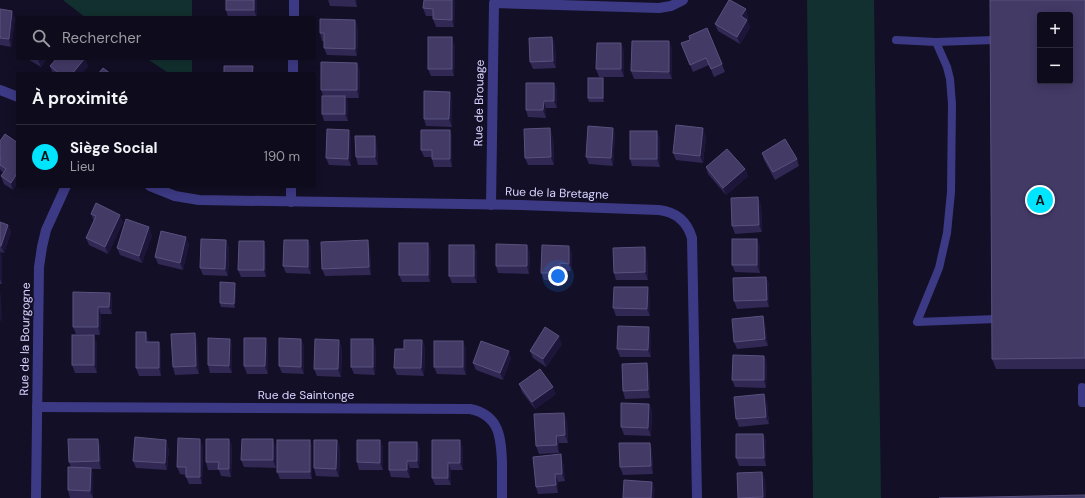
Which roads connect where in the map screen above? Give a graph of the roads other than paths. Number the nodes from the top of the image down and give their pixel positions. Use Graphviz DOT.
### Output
graph roads {
  1 [pos="294,0"];
  2 [pos="683,0"];
  3 [pos="494,1"];
  4 [pos="557,2"];
  5 [pos="294,16"];
  6 [pos="896,40"];
  7 [pos="994,40"];
  8 [pos="936,42"];
  9 [pos="293,60"];
  10 [pos="293,72"];
  11 [pos="0,90"];
  12 [pos="16,96"];
  13 [pos="65,188"];
  14 [pos="155,188"];
  15 [pos="291,188"];
  16 [pos="290,202"];
  17 [pos="491,204"];
  18 [pos="996,319"];
  19 [pos="1082,387"];
  20 [pos="1085,403"];
  21 [pos="37,407"];
  22 [pos="36,498"];
  23 [pos="502,498"];
  24 [pos="697,498"];
  1 -- 5 [label="street"];
  2 -- 4 [label="street, Rue de Brouage"];
  3 -- 4 [label="street, Rue de Brouage"];
  3 -- 17 [label="street, Rue de Brouage"];
  6 -- 8 [label="lane"];
  7 -- 8 [label="lane"];
  8 -- 18 [label="lane"];
  9 -- 10 [label="street"];
  11 -- 12 [label="street"];
  13 -- 21 [label="street, Rue de la Bourgogne"];
  14 -- 16 [label="street, Rue de la Bretagne"];
  15 -- 16 [label="street"];
  16 -- 17 [label="street, Rue de la Bretagne"];
  17 -- 24 [label="street, Rue de la Bretagne"];
  19 -- 20 [label="lane"];
  21 -- 22 [label="street, Rue de la Bourgogne"];
  21 -- 23 [label="street, Rue de Saintonge"];
}
